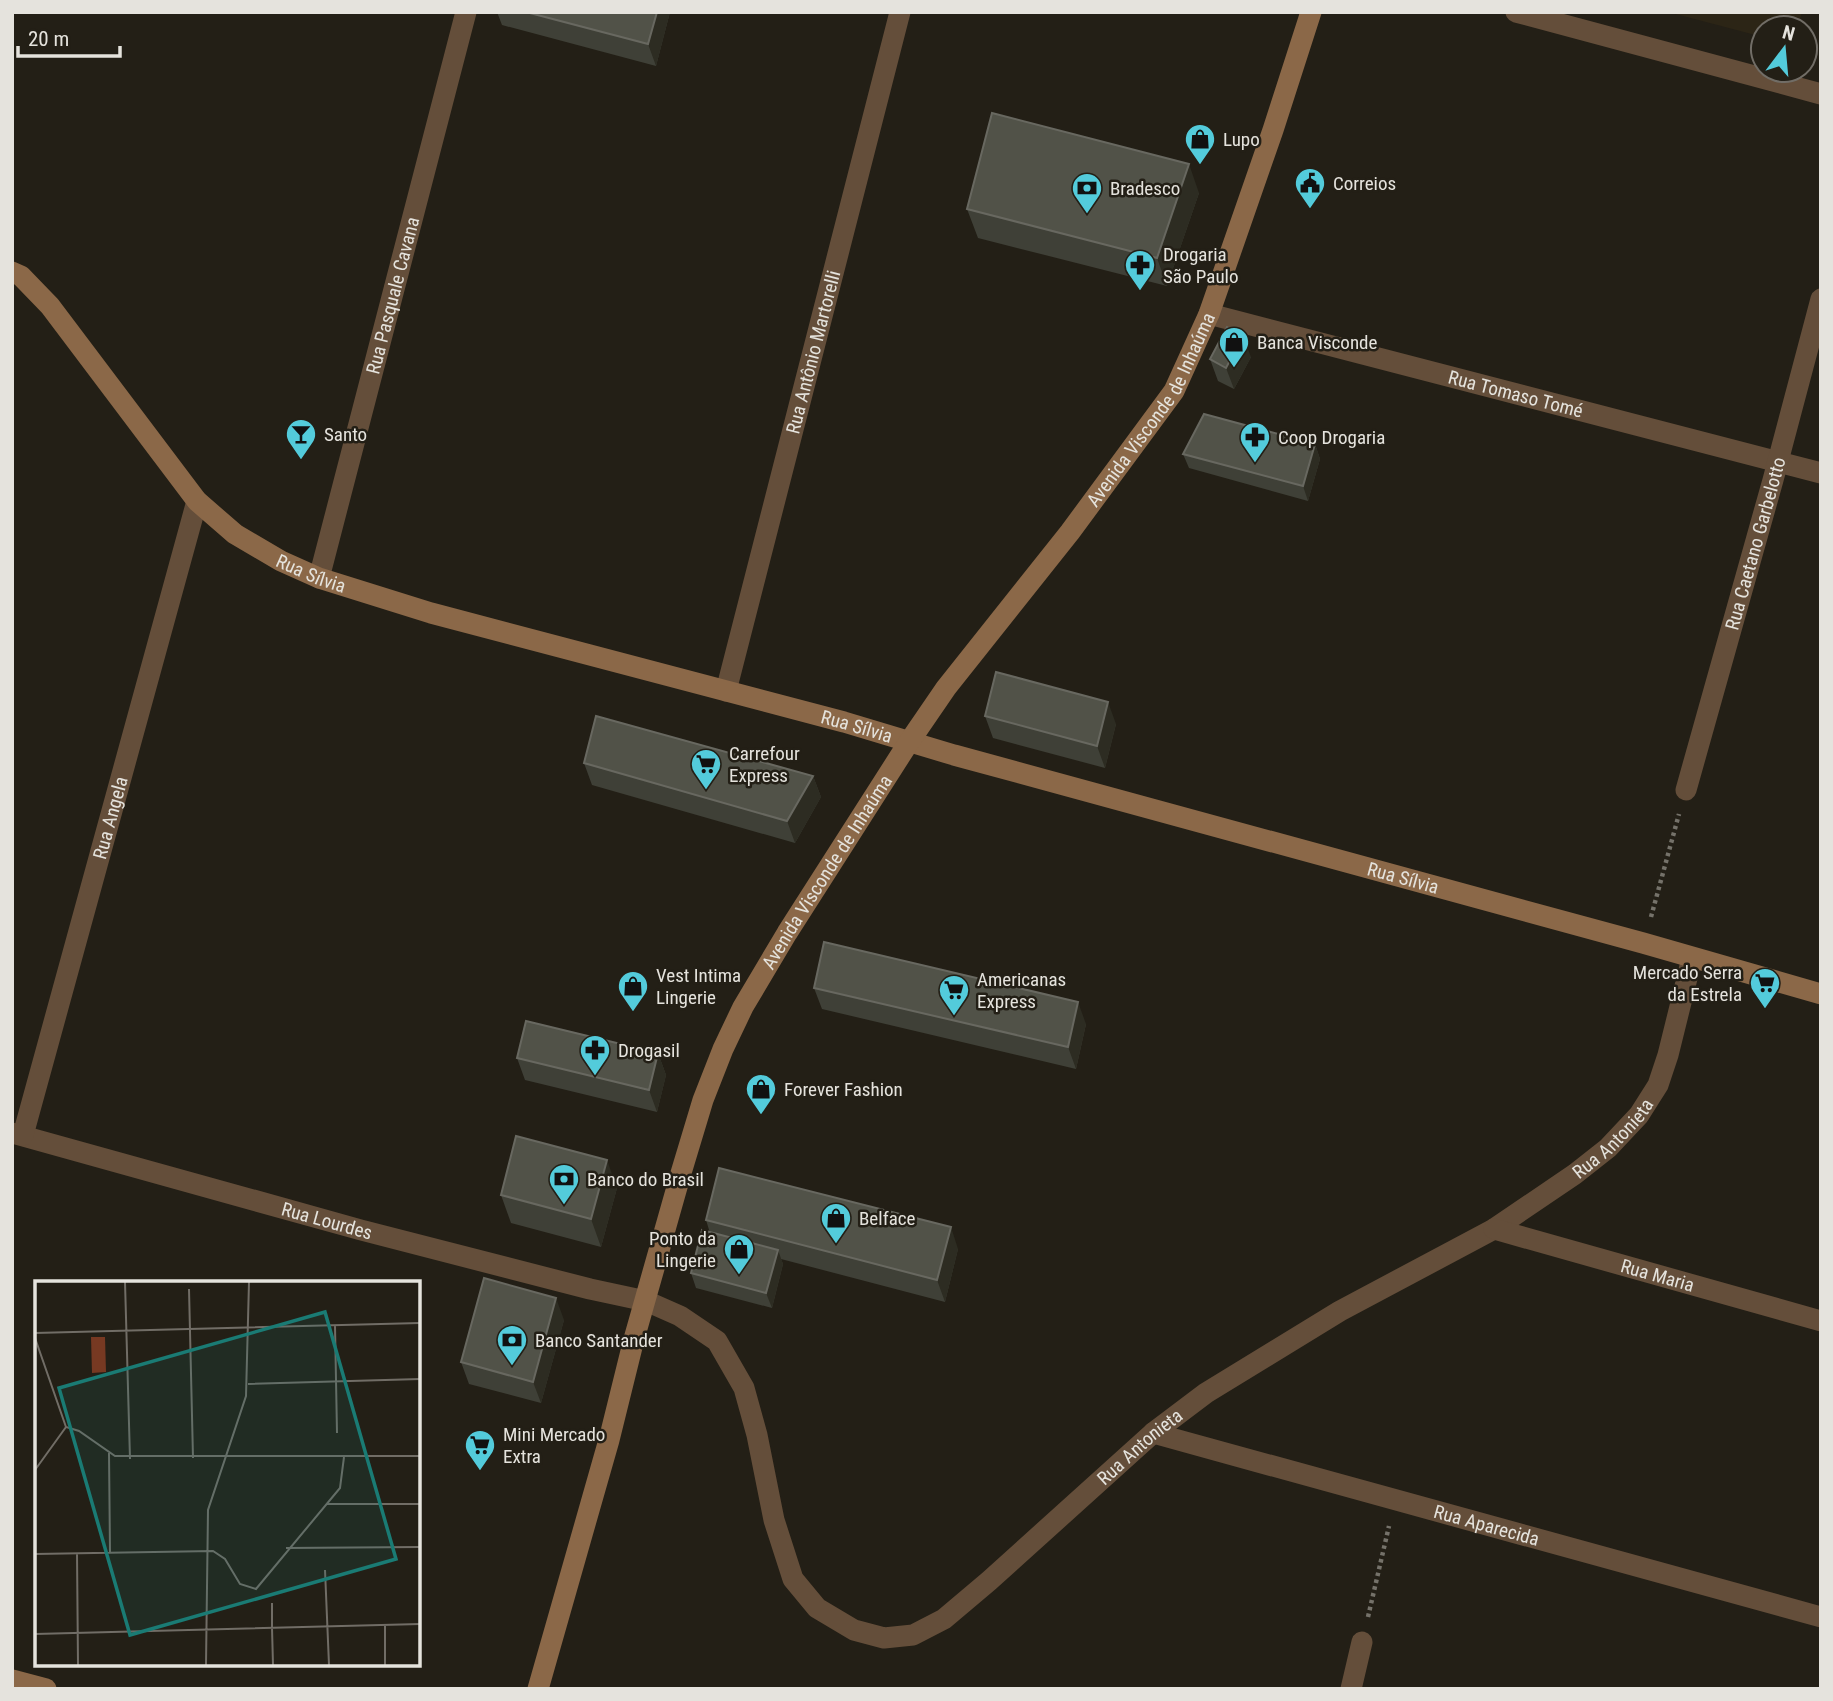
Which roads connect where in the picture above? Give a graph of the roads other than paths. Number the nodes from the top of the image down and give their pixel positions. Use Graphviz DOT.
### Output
graph roads {
  1 [pos="466,12"];
  2 [pos="900,12"];
  3 [pos="1311,12"];
  4 [pos="1516,12"];
  5 [pos="1821,94"];
  6 [pos="12,272"];
  7 [pos="1821,299"];
  8 [pos="1209,314"];
  9 [pos="1778,463"];
  10 [pos="1821,473"];
  11 [pos="197,501"];
  12 [pos="319,578"];
  13 [pos="726,691"];
  14 [pos="909,742"];
  15 [pos="1686,789"];
  16 [pos="1692,958"];
  17 [pos="1821,994"];
  18 [pos="18,1134"];
  19 [pos="1494,1229"];
  20 [pos="646,1301"];
  21 [pos="1821,1321"];
  22 [pos="1153,1433"];
  23 [pos="1821,1617"];
  24 [pos="1362,1642"];
  25 [pos="12,1680"];
  26 [pos="46,1689"];
  27 [pos="538,1689"];
  28 [pos="1351,1689"];
  1 -- 12 [label="street, Rua Pasquale Cavana"];
  2 -- 13 [label="street, Rua Antônio Martorelli"];
  3 -- 8 [label="main road, Avenida Visconde de Inhaúma"];
  4 -- 5 [label="street"];
  6 -- 11 [label="main road, Rua Sílvia"];
  7 -- 9 [label="street, Rua Caetano Garbelotto"];
  8 -- 9 [label="street, Rua Tomaso Tomé"];
  8 -- 14 [label="main road, Avenida Visconde de Inhaúma"];
  9 -- 10 [label="street, Rua Tomaso Tomé"];
  9 -- 15 [label="street, Rua Caetano Garbelotto"];
  11 -- 12 [label="main road, Rua Sílvia"];
  11 -- 18 [label="street, Rua Angela"];
  12 -- 13 [label="main road, Rua Sílvia"];
  13 -- 14 [label="main road, Rua Sílvia"];
  14 -- 16 [label="main road, Rua Sílvia"];
  14 -- 20 [label="main road, Avenida Visconde de Inhaúma"];
  16 -- 17 [label="main road, Rua Sílvia"];
  16 -- 19 [label="street, Rua Antonieta"];
  18 -- 20 [label="street, Rua Lourdes"];
  19 -- 21 [label="street, Rua Maria"];
  19 -- 22 [label="street, Rua Antonieta"];
  20 -- 22 [label="street, Rua Antonieta"];
  20 -- 27 [label="main road, Avenida Visconde de Inhaúma"];
  22 -- 23 [label="street, Rua Aparecida"];
  24 -- 28 [label="street"];
  25 -- 26 [label="main road"];
}
